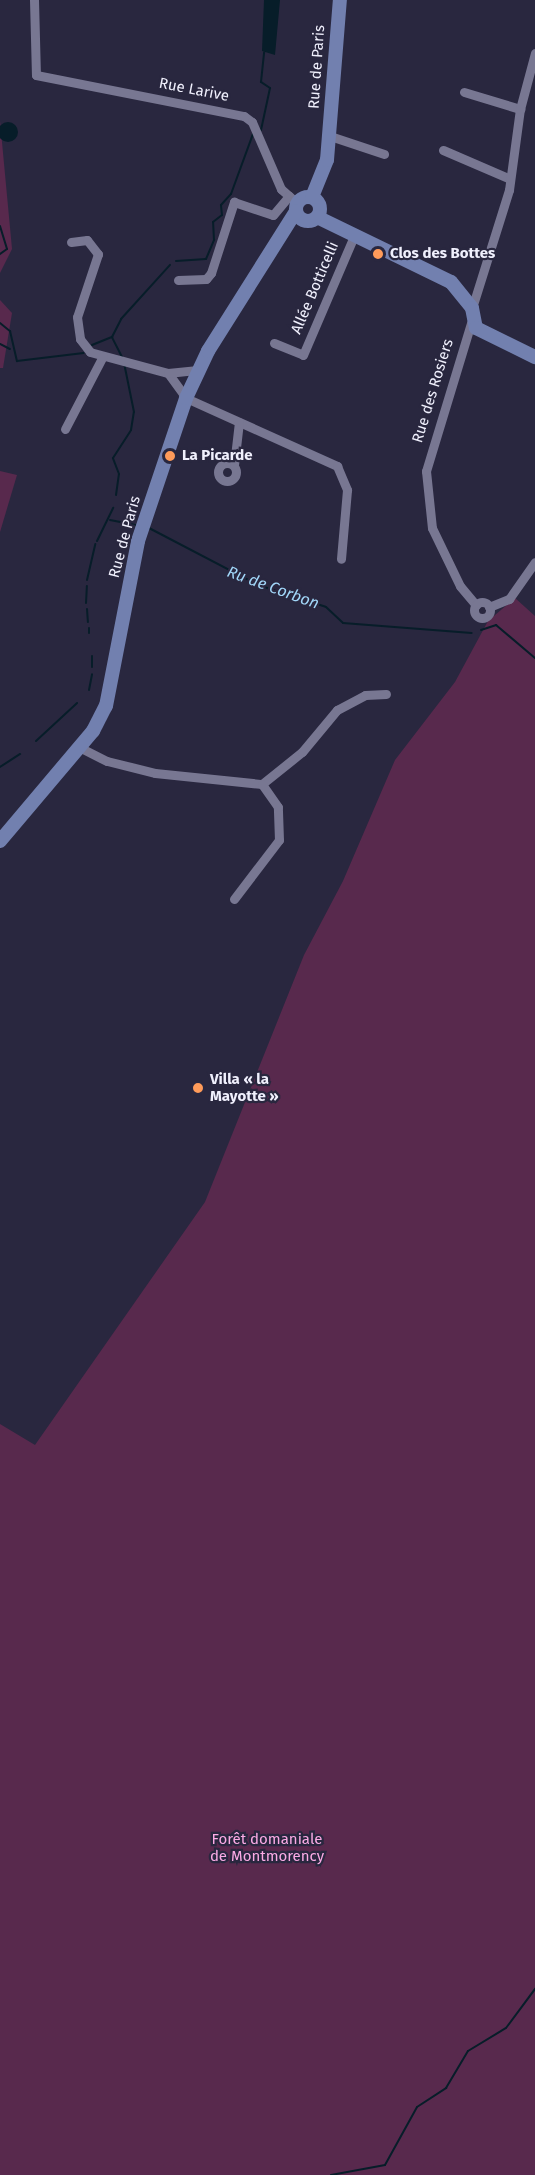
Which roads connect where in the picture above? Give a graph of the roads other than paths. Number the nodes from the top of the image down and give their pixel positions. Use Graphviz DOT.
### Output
graph roads {
  1 [pos="34,0"];
  2 [pos="340,0"];
  3 [pos="535,53"];
  4 [pos="464,92"];
  5 [pos="520,109"];
  6 [pos="330,136"];
  7 [pos="443,150"];
  8 [pos="384,153"];
  9 [pos="510,179"];
  10 [pos="312,197"];
  11 [pos="296,207"];
  12 [pos="317,217"];
  13 [pos="354,236"];
  14 [pos="71,242"];
  15 [pos="178,280"];
  16 [pos="472,308"];
  17 [pos="471,323"];
  18 [pos="274,343"];
  19 [pos="103,356"];
  20 [pos="535,357"];
  21 [pos="198,370"];
  22 [pos="168,373"];
  23 [pos="186,398"];
  24 [pos="239,422"];
  25 [pos="65,429"];
  26 [pos="234,465"];
  27 [pos="341,560"];
  28 [pos="535,562"];
  29 [pos="387,694"];
  30 [pos="80,747"];
  31 [pos="262,784"];
  32 [pos="0,841"];
  33 [pos="234,899"];
  1 -- 11 [label="street, Rue Larive"];
  2 -- 6 [label="main road, Rue de Paris"];
  3 -- 5 [label="street, Rue des Rosiers"];
  4 -- 5 [label="street"];
  5 -- 9 [label="street, Rue des Rosiers"];
  6 -- 8 [label="street"];
  6 -- 10 [label="main road, Rue de Paris"];
  7 -- 9 [label="street"];
  9 -- 16 [label="street, Rue des Rosiers"];
  10 -- 11 [label="main road"];
  10 -- 12 [label="main road"];
  11 -- 12 [label="main road"];
  11 -- 15 [label="street"];
  11 -- 21 [label="main road, Rue de Paris"];
  12 -- 13 [label="main road"];
  13 -- 16 [label="main road"];
  13 -- 18 [label="street, Allée Botticelli"];
  14 -- 19 [label="street"];
  16 -- 17 [label="main road, Rue des Rosiers"];
  17 -- 20 [label="main road"];
  17 -- 28 [label="street, Rue des Rosiers"];
  19 -- 22 [label="street"];
  19 -- 25 [label="street"];
  21 -- 22 [label="street"];
  21 -- 23 [label="main road, Rue de Paris"];
  22 -- 23 [label="street"];
  23 -- 24 [label="street"];
  23 -- 30 [label="main road, Rue de Paris"];
  24 -- 26 [label="street"];
  24 -- 27 [label="street"];
  29 -- 31 [label="street"];
  30 -- 31 [label="street"];
  30 -- 32 [label="main road, Rue de Paris"];
  31 -- 33 [label="street"];
}
